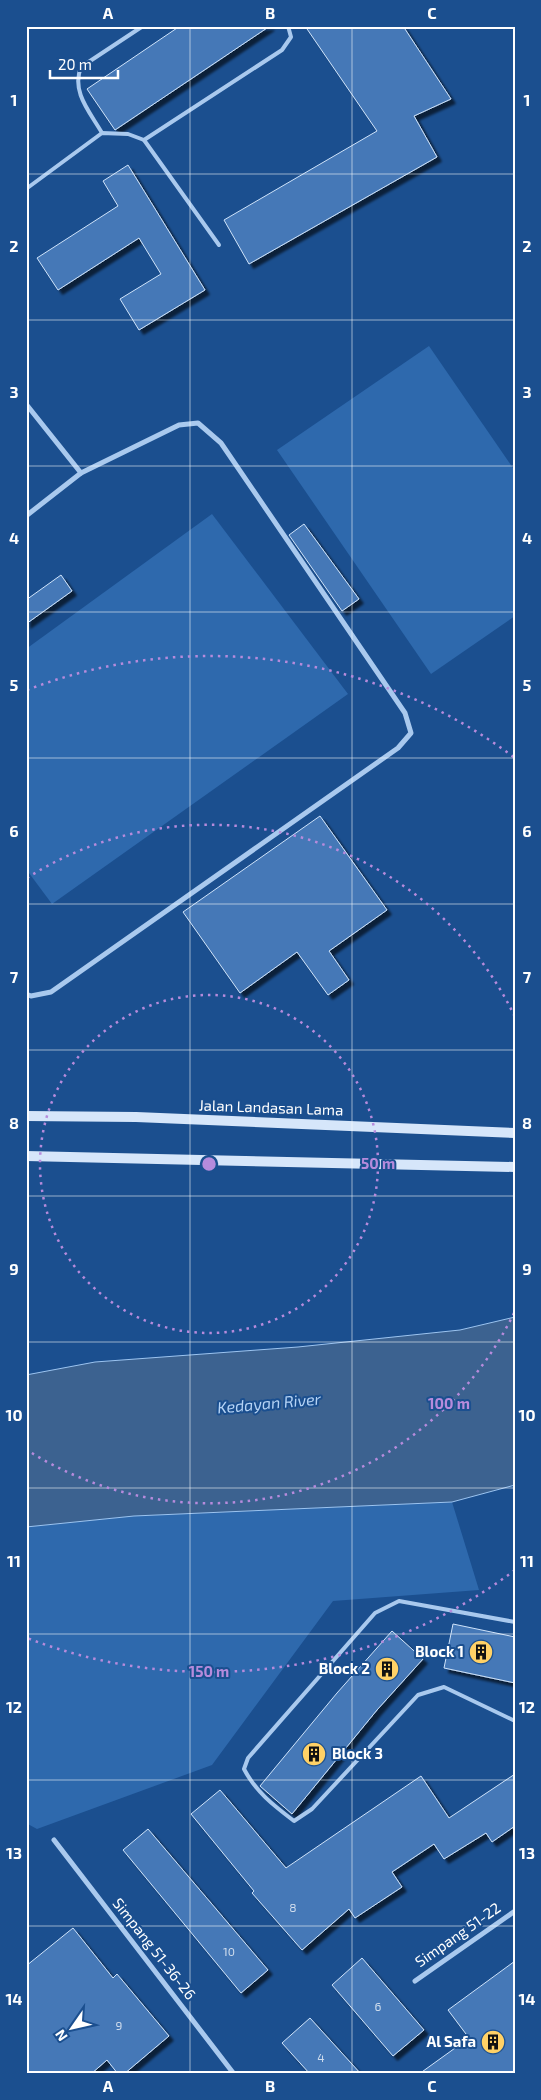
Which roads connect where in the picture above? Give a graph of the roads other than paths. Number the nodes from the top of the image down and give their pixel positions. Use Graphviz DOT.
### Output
graph roads {
  1 [pos="143,26"];
  2 [pos="288,26"];
  3 [pos="102,133"];
  4 [pos="144,140"];
  5 [pos="26,189"];
  6 [pos="219,245"];
  7 [pos="26,404"];
  8 [pos="81,473"];
  9 [pos="26,516"];
  10 [pos="26,994"];
  11 [pos="26,1116"];
  12 [pos="515,1133"];
  13 [pos="26,1156"];
  14 [pos="515,1167"];
  15 [pos="515,1622"];
  16 [pos="515,1721"];
  17 [pos="54,1840"];
  18 [pos="515,1911"];
  19 [pos="415,1981"];
  20 [pos="234,2074"];
  1 -- 3 [label="lane"];
  2 -- 4 [label="lane"];
  3 -- 4 [label="lane"];
  3 -- 5 [label="lane"];
  4 -- 6 [label="lane"];
  7 -- 8 [label="street"];
  8 -- 9 [label="street"];
  8 -- 10 [label="street"];
  11 -- 12 [label="main road, Jalan Landasan Lama"];
  13 -- 14 [label="main road"];
  15 -- 16 [label="lane"];
  17 -- 20 [label="street, Simpang 51-36-26"];
  18 -- 19 [label="street, Simpang 51-22"];
}
